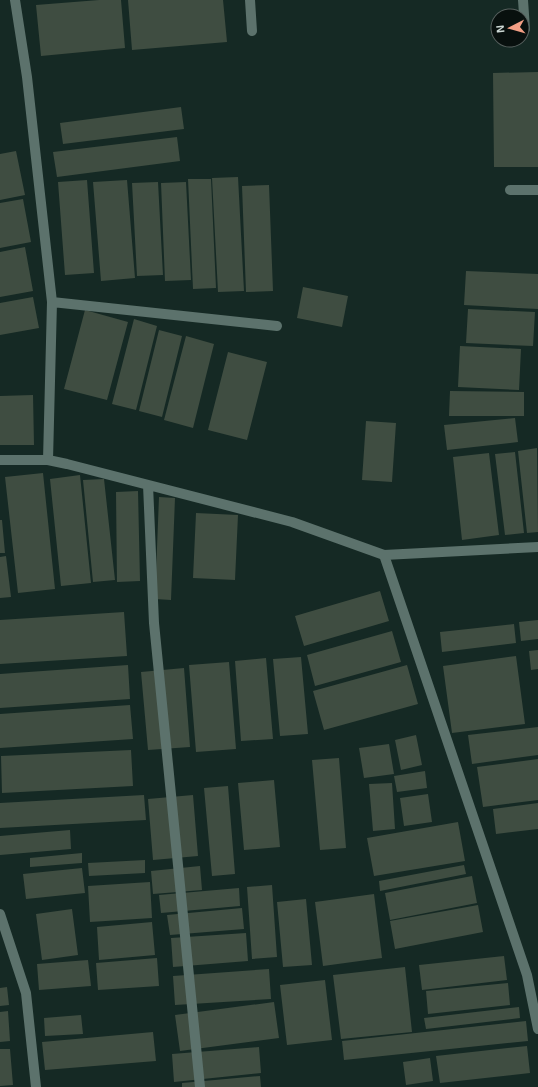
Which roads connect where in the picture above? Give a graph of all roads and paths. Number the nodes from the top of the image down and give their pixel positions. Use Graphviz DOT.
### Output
graph roads {
  1 [pos="15,0"];
  2 [pos="250,0"];
  3 [pos="252,31"];
  4 [pos="510,190"];
  5 [pos="538,190"];
  6 [pos="52,302"];
  7 [pos="277,326"];
  8 [pos="0,460"];
  9 [pos="48,460"];
  10 [pos="148,485"];
  11 [pos="538,547"];
  12 [pos="384,555"];
  13 [pos="0,914"];
  14 [pos="536,1005"];
  15 [pos="538,1029"];
  16 [pos="36,1087"];
  17 [pos="200,1087"];
  1 -- 6 [label="street"];
  2 -- 3 [label="street"];
  4 -- 5 [label="street"];
  6 -- 7 [label="street"];
  6 -- 9 [label="street"];
  8 -- 9 [label="street"];
  9 -- 10 [label="street"];
  10 -- 12 [label="street"];
  10 -- 17 [label="street"];
  11 -- 12 [label="street"];
  12 -- 14 [label="street"];
  13 -- 16 [label="street"];
  14 -- 15 [label="street"];
}
